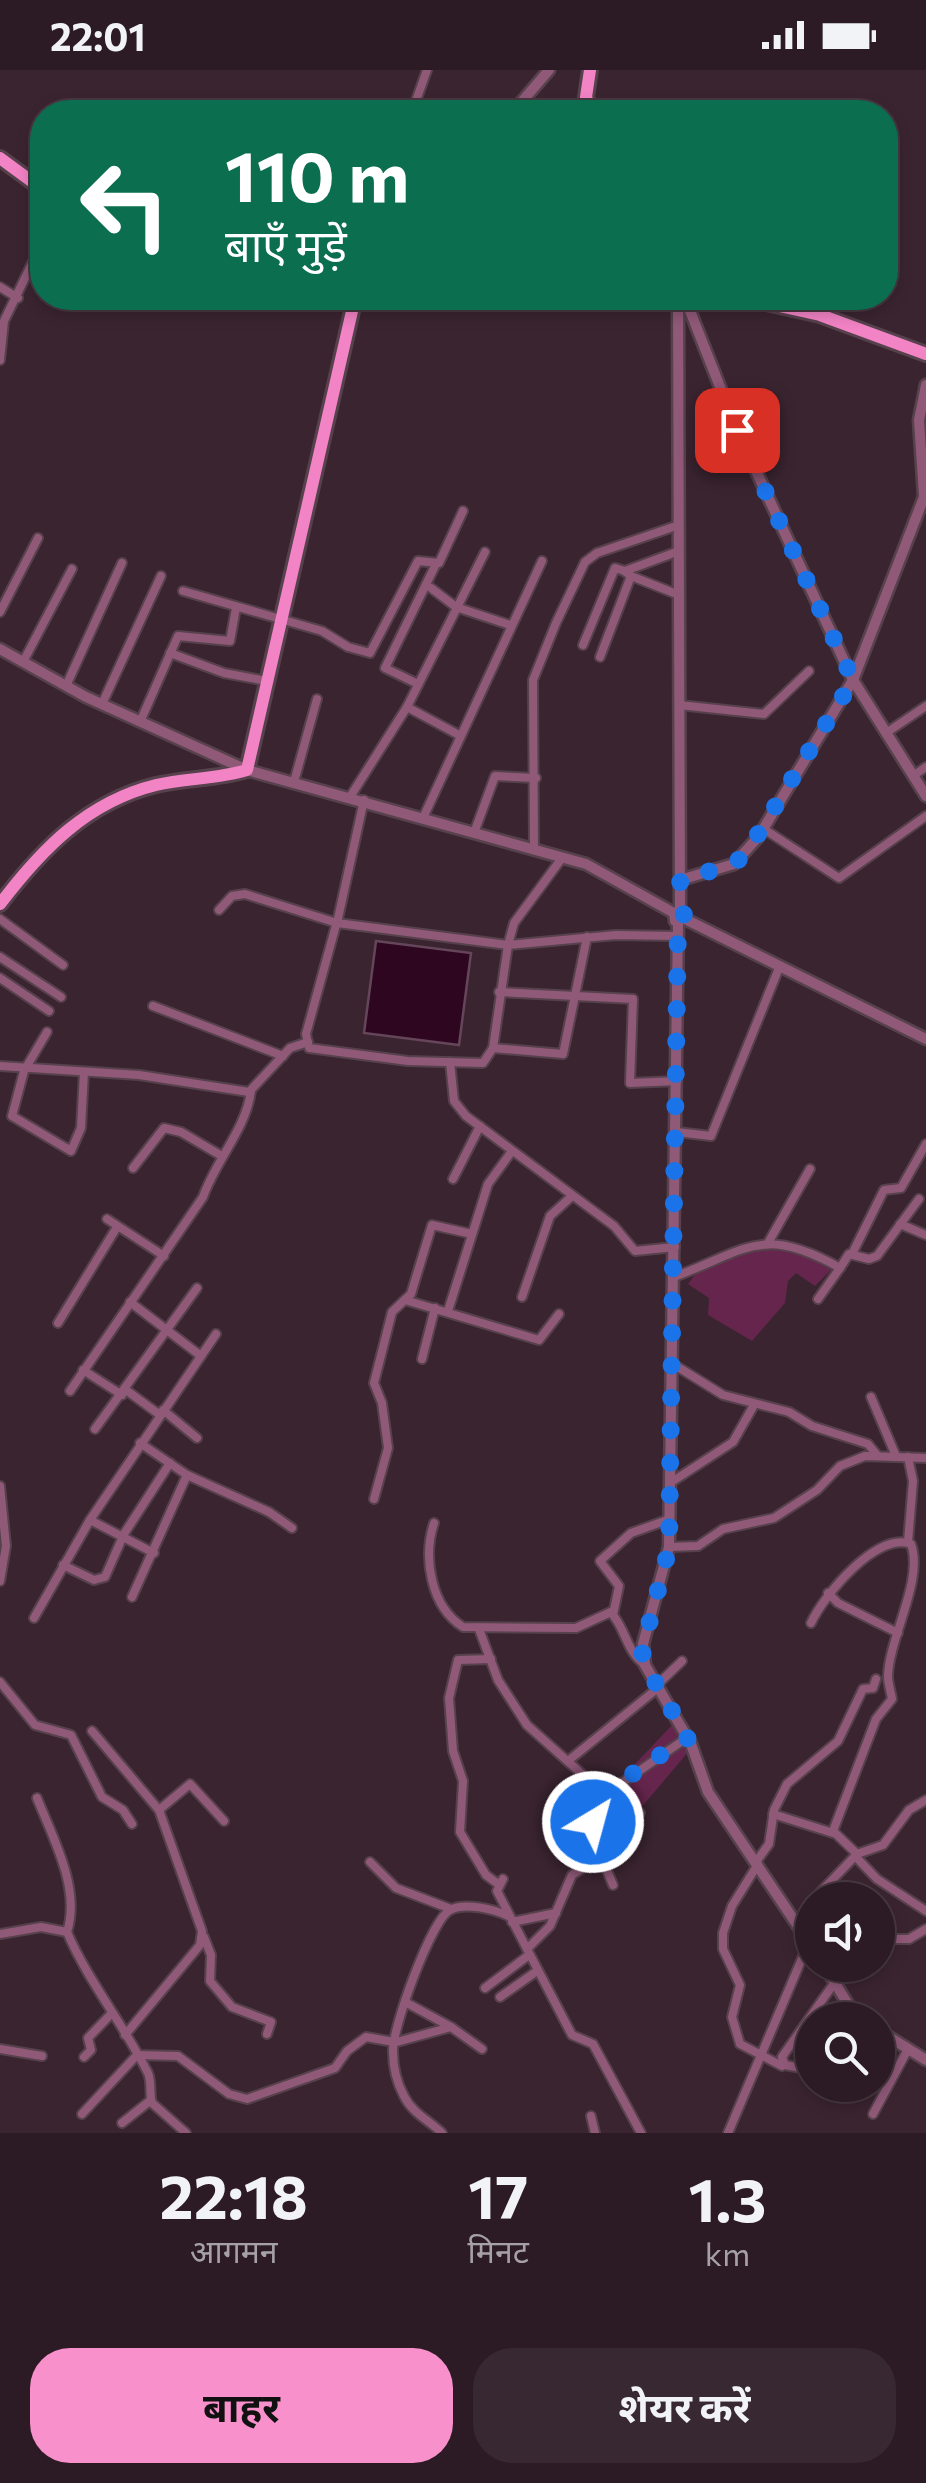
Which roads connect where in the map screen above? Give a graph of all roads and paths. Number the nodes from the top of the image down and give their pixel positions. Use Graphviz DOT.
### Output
graph roads {
  1 [pos="427,70"];
  2 [pos="549,70"];
  3 [pos="590,70"];
  4 [pos="416,100"];
  5 [pos="523,100"];
  6 [pos="587,100"];
  7 [pos="0,158"];
  8 [pos="30,179"];
  9 [pos="30,270"];
  10 [pos="0,287"];
  11 [pos="18,298"];
  12 [pos="352,310"];
  13 [pos="682,310"];
  14 [pos="687,310"];
  15 [pos="797,310"];
  16 [pos="926,354"];
  17 [pos="0,360"];
  18 [pos="926,385"];
  19 [pos="764,403"];
  20 [pos="742,441"];
  21 [pos="925,494"];
  22 [pos="463,511"];
  23 [pos="679,525"];
  24 [pos="38,538"];
  25 [pos="679,551"];
  26 [pos="485,552"];
  27 [pos="542,561"];
  28 [pos="122,564"];
  29 [pos="435,566"];
  30 [pos="72,568"];
  31 [pos="628,574"];
  32 [pos="161,576"];
  33 [pos="431,588"];
  34 [pos="183,591"];
  35 [pos="679,595"];
  36 [pos="456,606"];
  37 [pos="236,608"];
  38 [pos="0,612"];
  39 [pos="280,621"];
  40 [pos="510,625"];
  41 [pos="582,645"];
  42 [pos="0,649"];
  43 [pos="170,653"];
  44 [pos="600,657"];
  45 [pos="23,662"];
  46 [pos="809,671"];
  47 [pos="267,680"];
  48 [pos="853,680"];
  49 [pos="418,684"];
  50 [pos="66,686"];
  51 [pos="317,699"];
  52 [pos="102,704"];
  53 [pos="679,706"];
  54 [pos="926,706"];
  55 [pos="407,707"];
  56 [pos="140,722"];
  57 [pos="886,733"];
  58 [pos="459,735"];
  59 [pos="926,767"];
  60 [pos="247,770"];
  61 [pos="913,776"];
  62 [pos="536,778"];
  63 [pos="294,782"];
  64 [pos="350,796"];
  65 [pos="926,796"];
  66 [pos="364,800"];
  67 [pos="926,816"];
  68 [pos="423,818"];
  69 [pos="764,829"];
  70 [pos="474,833"];
  71 [pos="534,850"];
  72 [pos="562,858"];
  73 [pos="680,880"];
  74 [pos="0,904"];
  75 [pos="219,910"];
  76 [pos="679,916"];
  77 [pos="0,919"];
  78 [pos="337,923"];
  79 [pos="678,936"];
  80 [pos="587,937"];
  81 [pos="508,945"];
  82 [pos="0,957"];
  83 [pos="64,964"];
  84 [pos="779,968"];
  85 [pos="0,978"];
  86 [pos="500,992"];
  87 [pos="61,998"];
  88 [pos="574,998"];
  89 [pos="154,1006"];
  90 [pos="49,1011"];
  91 [pos="47,1032"];
  92 [pos="926,1039"];
  93 [pos="308,1042"];
  94 [pos="493,1048"];
  95 [pos="284,1056"];
  96 [pos="450,1062"];
  97 [pos="0,1066"];
  98 [pos="24,1071"];
  99 [pos="84,1072"];
  100 [pos="677,1081"];
  101 [pos="251,1091"];
  102 [pos="480,1126"];
  103 [pos="677,1132"];
  104 [pos="926,1144"];
  105 [pos="512,1151"];
  106 [pos="220,1155"];
  107 [pos="133,1168"];
  108 [pos="810,1169"];
  109 [pos="453,1179"];
  110 [pos="572,1196"];
  111 [pos="920,1199"];
  112 [pos="106,1219"];
  113 [pos="900,1224"];
  114 [pos="118,1227"];
  115 [pos="472,1234"];
  116 [pos="926,1235"];
  117 [pos="768,1244"];
  118 [pos="675,1247"];
  119 [pos="852,1254"];
  120 [pos="164,1256"];
  121 [pos="840,1268"];
  122 [pos="674,1278"];
  123 [pos="197,1288"];
  124 [pos="522,1297"];
  125 [pos="405,1300"];
  126 [pos="818,1300"];
  127 [pos="130,1302"];
  128 [pos="435,1308"];
  129 [pos="448,1311"];
  130 [pos="559,1314"];
  131 [pos="58,1323"];
  132 [pos="167,1329"];
  133 [pos="216,1334"];
  134 [pos="200,1356"];
  135 [pos="422,1359"];
  136 [pos="673,1364"];
  137 [pos="84,1370"];
  138 [pos="70,1391"];
  139 [pos="124,1392"];
  140 [pos="871,1397"];
  141 [pos="754,1405"];
  142 [pos="161,1412"];
  143 [pos="95,1429"];
  144 [pos="197,1438"];
  145 [pos="140,1443"];
  146 [pos="877,1455"];
  147 [pos="896,1456"];
  148 [pos="908,1457"];
  149 [pos="926,1458"];
  150 [pos="170,1464"];
  151 [pos="188,1476"];
  152 [pos="670,1483"];
  153 [pos="0,1486"];
  154 [pos="374,1499"];
  155 [pos="670,1518"];
  156 [pos="90,1520"];
  157 [pos="434,1523"];
  158 [pos="292,1528"];
  159 [pos="122,1538"];
  160 [pos="908,1542"];
  161 [pos="669,1548"];
  162 [pos="154,1553"];
  163 [pos="62,1566"];
  164 [pos="0,1581"];
  165 [pos="828,1593"];
  166 [pos="132,1597"];
  167 [pos="614,1616"];
  168 [pos="34,1618"];
  169 [pos="811,1623"];
  170 [pos="479,1629"];
  171 [pos="898,1634"];
  172 [pos="492,1659"];
  173 [pos="682,1661"];
  174 [pos="645,1665"];
  175 [pos="876,1679"];
  176 [pos="4,1685"];
  177 [pos="658,1686"];
  178 [pos="92,1731"];
  179 [pos="688,1738"];
  180 [pos="568,1761"];
  181 [pos="583,1775"];
  182 [pos="37,1798"];
  183 [pos="926,1800"];
  184 [pos="159,1810"];
  185 [pos="640,1813"];
  186 [pos="773,1814"];
  187 [pos="224,1821"];
  188 [pos="132,1824"];
  189 [pos="832,1833"];
  190 [pos="596,1835"];
  191 [pos="568,1849"];
  192 [pos="604,1855"];
  193 [pos="856,1855"];
  194 [pos="370,1862"];
  195 [pos="757,1863"];
  196 [pos="830,1882"];
  197 [pos="613,1884"];
  198 [pos="451,1909"];
  199 [pos="926,1911"];
  200 [pos="556,1913"];
  201 [pos="510,1919"];
  202 [pos="795,1921"];
  203 [pos="926,1929"];
  204 [pos="67,1932"];
  205 [pos="0,1934"];
  206 [pos="202,1935"];
  207 [pos="895,1940"];
  208 [pos="528,1952"];
  209 [pos="536,1971"];
  210 [pos="795,1980"];
  211 [pos="485,1988"];
  212 [pos="500,1997"];
  213 [pos="407,2003"];
  214 [pos="112,2013"];
  215 [pos="451,2027"];
  216 [pos="267,2034"];
  217 [pos="125,2035"];
  218 [pos="795,2040"];
  219 [pos="895,2041"];
  220 [pos="393,2042"];
  221 [pos="0,2049"];
  222 [pos="482,2049"];
  223 [pos="908,2050"];
  224 [pos="137,2055"];
  225 [pos="42,2056"];
  226 [pos="84,2056"];
  227 [pos="760,2058"];
  228 [pos="926,2060"];
  229 [pos="782,2066"];
  230 [pos="795,2067"];
  231 [pos="895,2074"];
  232 [pos="151,2100"];
  233 [pos="880,2102"];
  234 [pos="82,2114"];
  235 [pos="873,2114"];
  236 [pos="591,2116"];
  237 [pos="122,2123"];
  238 [pos="172,2123"];
  239 [pos="166,2133"];
  240 [pos="186,2133"];
  241 [pos="442,2133"];
  242 [pos="596,2133"];
  243 [pos="641,2133"];
  244 [pos="728,2133"];
  1 -- 4 [label="street"];
  2 -- 5 [label="street"];
  3 -- 6 [label="main road"];
  7 -- 8 [label="main road"];
  9 -- 11 [label="street"];
  10 -- 11 [label="street"];
  11 -- 17 [label="street"];
  12 -- 39 [label="main road"];
  13 -- 23 [label="street"];
  14 -- 20 [label="street"];
  15 -- 16 [label="main road"];
  18 -- 21 [label="street"];
  19 -- 20 [label="street"];
  20 -- 48 [label="street"];
  21 -- 48 [label="street"];
  22 -- 29 [label="street"];
  23 -- 25 [label="street"];
  23 -- 62 [label="street"];
  24 -- 38 [label="street"];
  25 -- 31 [label="street"];
  25 -- 35 [label="street"];
  26 -- 36 [label="street"];
  27 -- 40 [label="street"];
  28 -- 50 [label="street"];
  29 -- 39 [label="street"];
  29 -- 49 [label="street"];
  30 -- 45 [label="street"];
  31 -- 35 [label="street"];
  31 -- 41 [label="street"];
  31 -- 44 [label="street"];
  32 -- 52 [label="street"];
  33 -- 36 [label="street"];
  34 -- 37 [label="street"];
  35 -- 53 [label="street"];
  36 -- 40 [label="street"];
  36 -- 49 [label="street"];
  37 -- 39 [label="street"];
  37 -- 43 [label="street"];
  39 -- 47 [label="main road"];
  40 -- 58 [label="street"];
  42 -- 45 [label="street"];
  43 -- 47 [label="street"];
  43 -- 56 [label="street"];
  45 -- 50 [label="street"];
  46 -- 53 [label="street"];
  47 -- 60 [label="main road"];
  48 -- 57 [label="street"];
  48 -- 69 [label="street"];
  49 -- 55 [label="street"];
  50 -- 52 [label="street"];
  51 -- 63 [label="street"];
  52 -- 56 [label="street"];
  53 -- 73 [label="street"];
  54 -- 57 [label="street"];
  55 -- 58 [label="street"];
  55 -- 64 [label="street"];
  56 -- 60 [label="street"];
  57 -- 61 [label="street"];
  58 -- 68 [label="street"];
  59 -- 61 [label="street"];
  60 -- 63 [label="street"];
  60 -- 74 [label="main road"];
  61 -- 65 [label="street"];
  62 -- 70 [label="street"];
  62 -- 71 [label="street"];
  63 -- 64 [label="street"];
  64 -- 66 [label="street"];
  66 -- 68 [label="street"];
  66 -- 78 [label="street"];
  67 -- 69 [label="street"];
  68 -- 70 [label="street"];
  69 -- 73 [label="street"];
  70 -- 71 [label="street"];
  71 -- 72 [label="street"];
  72 -- 76 [label="street"];
  72 -- 81 [label="street"];
  73 -- 76 [label="street"];
  75 -- 78 [label="street"];
  76 -- 79 [label="street"];
  76 -- 84 [label="street"];
  77 -- 83 [label="street"];
  78 -- 81 [label="street"];
  78 -- 93 [label="street"];
  79 -- 80 [label="street"];
  79 -- 100 [label="street"];
  80 -- 81 [label="street"];
  80 -- 88 [label="street"];
  81 -- 86 [label="street"];
  82 -- 87 [label="street"];
  84 -- 92 [label="street"];
  84 -- 103 [label="street"];
  85 -- 90 [label="street"];
  86 -- 88 [label="street"];
  86 -- 94 [label="street"];
  88 -- 94 [label="street"];
  88 -- 100 [label="street"];
  89 -- 95 [label="street"];
  91 -- 98 [label="street"];
  93 -- 95 [label="street"];
  93 -- 96 [label="street"];
  94 -- 96 [label="street"];
  95 -- 101 [label="street"];
  96 -- 102 [label="street"];
  97 -- 98 [label="street"];
  98 -- 99 [label="street"];
  98 -- 99 [label="street"];
  99 -- 101 [label="street"];
  100 -- 103 [label="street"];
  101 -- 106 [label="street"];
  102 -- 105 [label="street"];
  102 -- 109 [label="street"];
  103 -- 118 [label="street"];
  104 -- 119 [label="street"];
  105 -- 110 [label="street"];
  105 -- 115 [label="street"];
  106 -- 107 [label="street"];
  106 -- 120 [label="street"];
  108 -- 117 [label="street"];
  110 -- 118 [label="street"];
  110 -- 124 [label="street"];
  111 -- 113 [label="street"];
  112 -- 114 [label="street"];
  113 -- 116 [label="street"];
  113 -- 119 [label="street"];
  114 -- 120 [label="street"];
  114 -- 131 [label="street"];
  115 -- 125 [label="street"];
  115 -- 129 [label="street"];
  117 -- 121 [label="street"];
  117 -- 122 [label="street"];
  118 -- 122 [label="street"];
  119 -- 121 [label="street"];
  120 -- 127 [label="street"];
  121 -- 126 [label="street"];
  122 -- 136 [label="street"];
  123 -- 132 [label="street"];
  125 -- 128 [label="street"];
  125 -- 154 [label="street"];
  127 -- 132 [label="street"];
  127 -- 137 [label="street"];
  128 -- 129 [label="street"];
  128 -- 135 [label="street"];
  129 -- 130 [label="street"];
  132 -- 134 [label="street"];
  132 -- 139 [label="street"];
  133 -- 134 [label="street"];
  134 -- 142 [label="street"];
  136 -- 141 [label="street"];
  136 -- 152 [label="street"];
  137 -- 138 [label="street"];
  137 -- 139 [label="street"];
  139 -- 142 [label="street"];
  139 -- 143 [label="street"];
  140 -- 147 [label="street"];
  141 -- 146 [label="street"];
  141 -- 152 [label="street"];
  142 -- 144 [label="street"];
  142 -- 145 [label="street"];
  145 -- 150 [label="street"];
  145 -- 156 [label="street"];
  146 -- 147 [label="street"];
  146 -- 161 [label="street"];
  147 -- 148 [label="street"];
  148 -- 149 [label="street"];
  148 -- 160 [label="street"];
  150 -- 151 [label="street"];
  150 -- 159 [label="street"];
  151 -- 158 [label="street"];
  151 -- 162 [label="street"];
  152 -- 155 [label="street"];
  153 -- 164 [label="street"];
  155 -- 161 [label="street"];
  155 -- 167 [label="street"];
  156 -- 159 [label="street"];
  156 -- 163 [label="street"];
  157 -- 170 [label="street"];
  159 -- 162 [label="street"];
  159 -- 163 [label="street"];
  160 -- 165 [label="street"];
  160 -- 171 [label="street"];
  161 -- 174 [label="street"];
  162 -- 166 [label="street"];
  163 -- 168 [label="street"];
  165 -- 169 [label="street"];
  165 -- 171 [label="street"];
  167 -- 170 [label="street"];
  167 -- 174 [label="street"];
  170 -- 172 [label="street"];
  171 -- 189 [label="street"];
  172 -- 180 [label="street"];
  172 -- 201 [label="street"];
  173 -- 177 [label="street"];
  174 -- 177 [label="street"];
  175 -- 186 [label="street"];
  176 -- 188 [label="street"];
  177 -- 179 [label="street"];
  177 -- 180 [label="street"];
  178 -- 184 [label="street"];
  179 -- 190 [label="street"];
  179 -- 195 [label="street"];
  180 -- 181 [label="street"];
  182 -- 204 [label="street"];
  183 -- 193 [label="street"];
  184 -- 187 [label="street"];
  184 -- 206 [label="street"];
  185 -- 192 [label="street"];
  186 -- 189 [label="street"];
  186 -- 195 [label="street"];
  189 -- 193 [label="street"];
  190 -- 191 [label="street"];
  190 -- 192 [label="street"];
  192 -- 197 [label="street"];
  192 -- 200 [label="street"];
  193 -- 196 [label="street"];
  193 -- 199 [label="street"];
  194 -- 198 [label="street"];
  195 -- 202 [label="street"];
  195 -- 227 [label="street"];
  198 -- 201 [label="street"];
  198 -- 213 [label="street"];
  200 -- 201 [label="street"];
  200 -- 208 [label="street"];
  201 -- 208 [label="street"];
  203 -- 207 [label="street"];
  204 -- 205 [label="street"];
  204 -- 214 [label="street"];
  206 -- 216 [label="street"];
  206 -- 217 [label="street"];
  208 -- 209 [label="street"];
  208 -- 211 [label="street"];
  209 -- 212 [label="street"];
  209 -- 243 [label="street"];
  210 -- 227 [label="street"];
  213 -- 215 [label="street"];
  213 -- 220 [label="street"];
  214 -- 217 [label="street"];
  214 -- 226 [label="street"];
  215 -- 220 [label="street"];
  215 -- 222 [label="street"];
  217 -- 224 [label="street"];
  218 -- 230 [label="street"];
  219 -- 223 [label="street"];
  220 -- 224 [label="street"];
  220 -- 241 [label="street"];
  221 -- 225 [label="street"];
  223 -- 228 [label="street"];
  223 -- 231 [label="street"];
  224 -- 232 [label="street"];
  224 -- 234 [label="street"];
  227 -- 229 [label="street"];
  227 -- 244 [label="street"];
  232 -- 237 [label="street"];
  232 -- 238 [label="street"];
  233 -- 235 [label="street"];
  236 -- 242 [label="street"];
  238 -- 239 [label="street"];
  238 -- 240 [label="street"];
}
